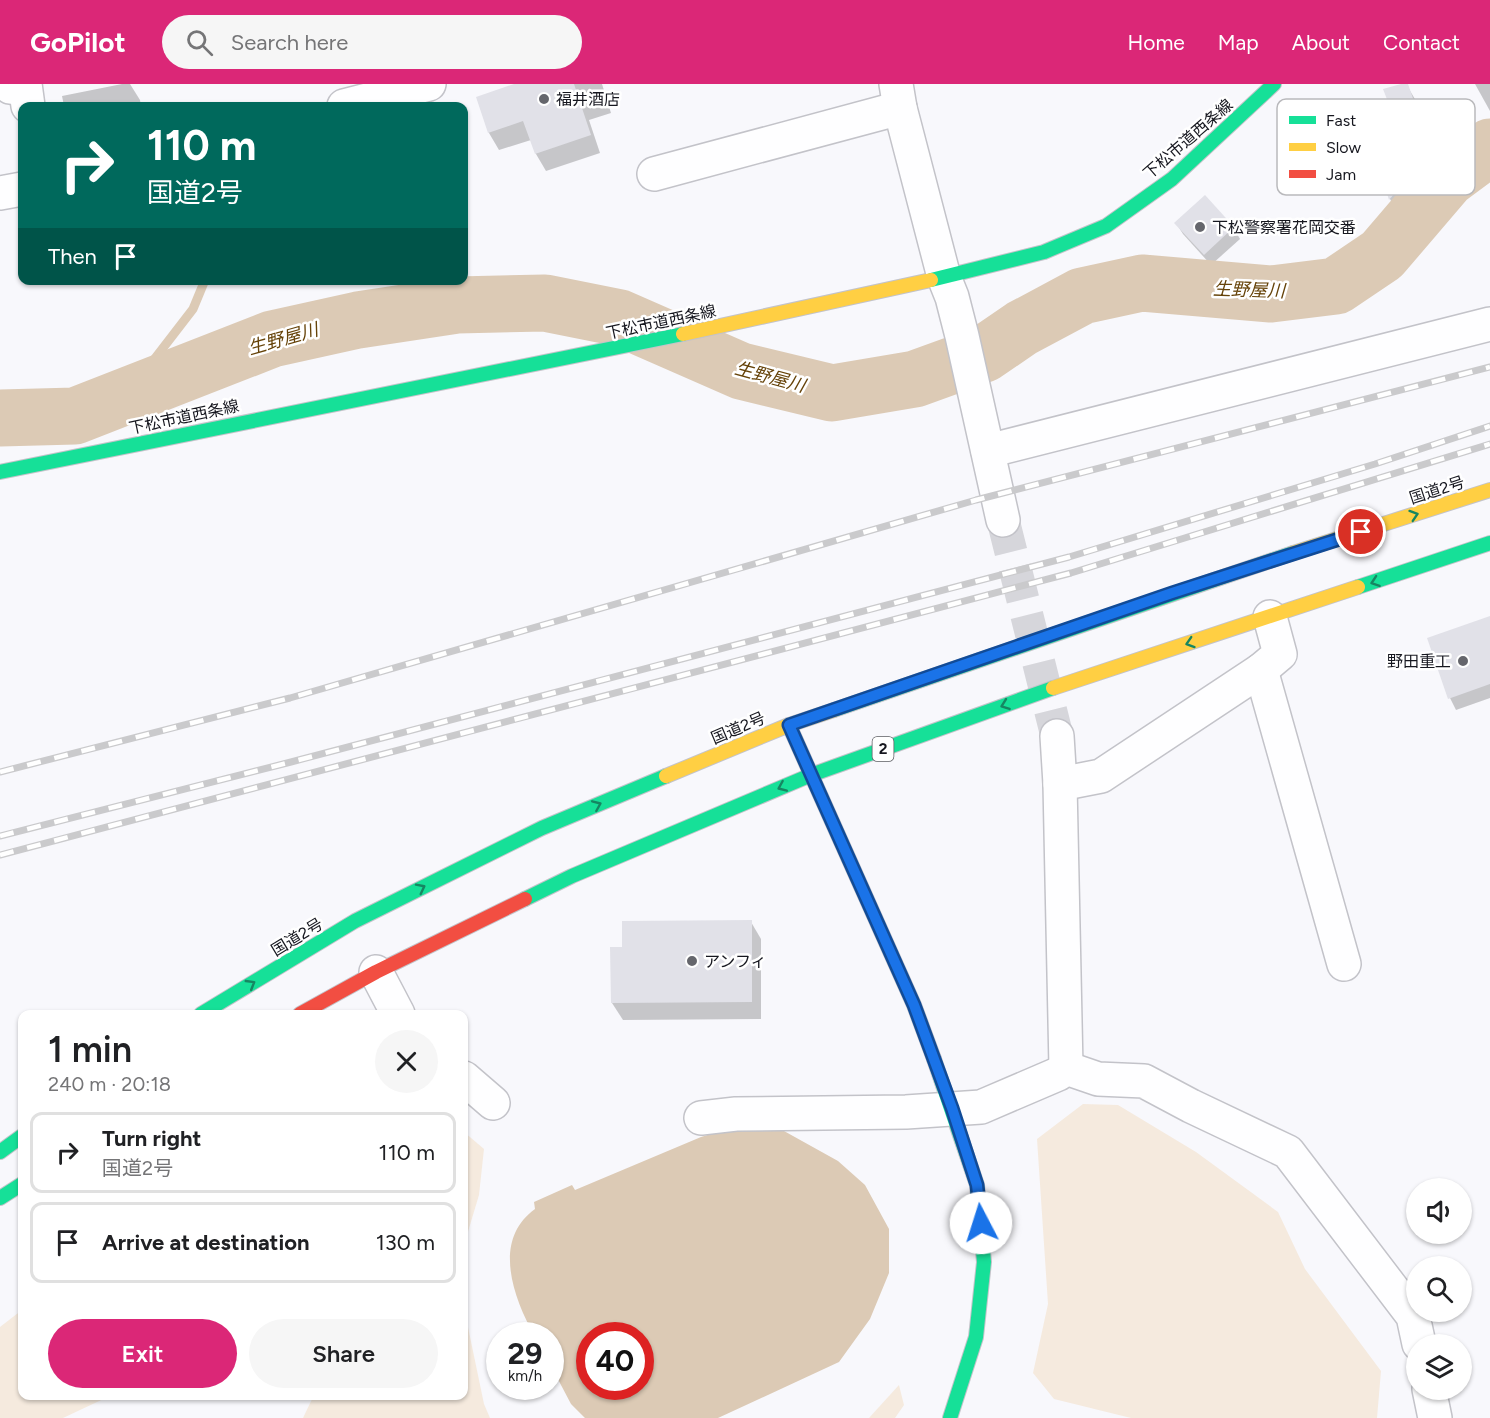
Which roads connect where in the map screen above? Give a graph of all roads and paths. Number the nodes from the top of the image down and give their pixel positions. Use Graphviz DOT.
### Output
graph roads {
  1 [pos="429,84"];
  2 [pos="1274,84"];
  3 [pos="898,96"];
  4 [pos="359,102"];
  5 [pos="654,174"];
  6 [pos="18,190"];
  7 [pos="0,193"];
  8 [pos="944,277"];
  9 [pos="1490,324"];
  10 [pos="988,450"];
  11 [pos="0,472"];
  12 [pos="1490,490"];
  13 [pos="1003,520"];
  14 [pos="1490,543"];
  15 [pos="1270,617"];
  16 [pos="1261,670"];
  17 [pos="789,725"];
  18 [pos="1057,736"];
  19 [pos="811,775"];
  20 [pos="1060,784"];
  21 [pos="1344,964"];
  22 [pos="376,972"];
  23 [pos="208,1010"];
  24 [pos="307,1010"];
  25 [pos="396,1010"];
  26 [pos="1066,1068"];
  27 [pos="468,1081"];
  28 [pos="493,1103"];
  29 [pos="952,1108"];
  30 [pos="701,1118"];
  31 [pos="18,1139"];
  32 [pos="0,1152"];
  33 [pos="18,1187"];
  34 [pos="0,1198"];
  35 [pos="1417,1334"];
  36 [pos="1431,1400"];
  37 [pos="950,1418"];
  38 [pos="1435,1418"];
  1 -- 4 [label="street"];
  2 -- 8 [label="main road, 下松市道西条線"];
  3 -- 5 [label="street"];
  3 -- 8 [label="street"];
  6 -- 7 [label="street"];
  8 -- 10 [label="street"];
  8 -- 11 [label="main road, 下松市道西条線"];
  9 -- 10 [label="street"];
  10 -- 13 [label="street"];
  17 -- 12 [label="main road, 国道2号, one-way"];
  14 -- 15 [label="main road, 2, one-way"];
  15 -- 16 [label="street"];
  15 -- 19 [label="main road, 2, one-way"];
  16 -- 20 [label="street"];
  16 -- 21 [label="street"];
  17 -- 19 [label="main road"];
  23 -- 17 [label="main road, 国道2号, one-way"];
  18 -- 20 [label="street"];
  19 -- 22 [label="main road, 2, one-way"];
  19 -- 29 [label="main road"];
  20 -- 26 [label="street"];
  22 -- 24 [label="main road, 2"];
  22 -- 25 [label="street"];
  26 -- 29 [label="street"];
  26 -- 35 [label="street"];
  27 -- 28 [label="street"];
  29 -- 30 [label="street"];
  29 -- 37 [label="main road"];
  31 -- 32 [label="main road"];
  33 -- 34 [label="main road"];
  36 -- 38 [label="street"];
}
